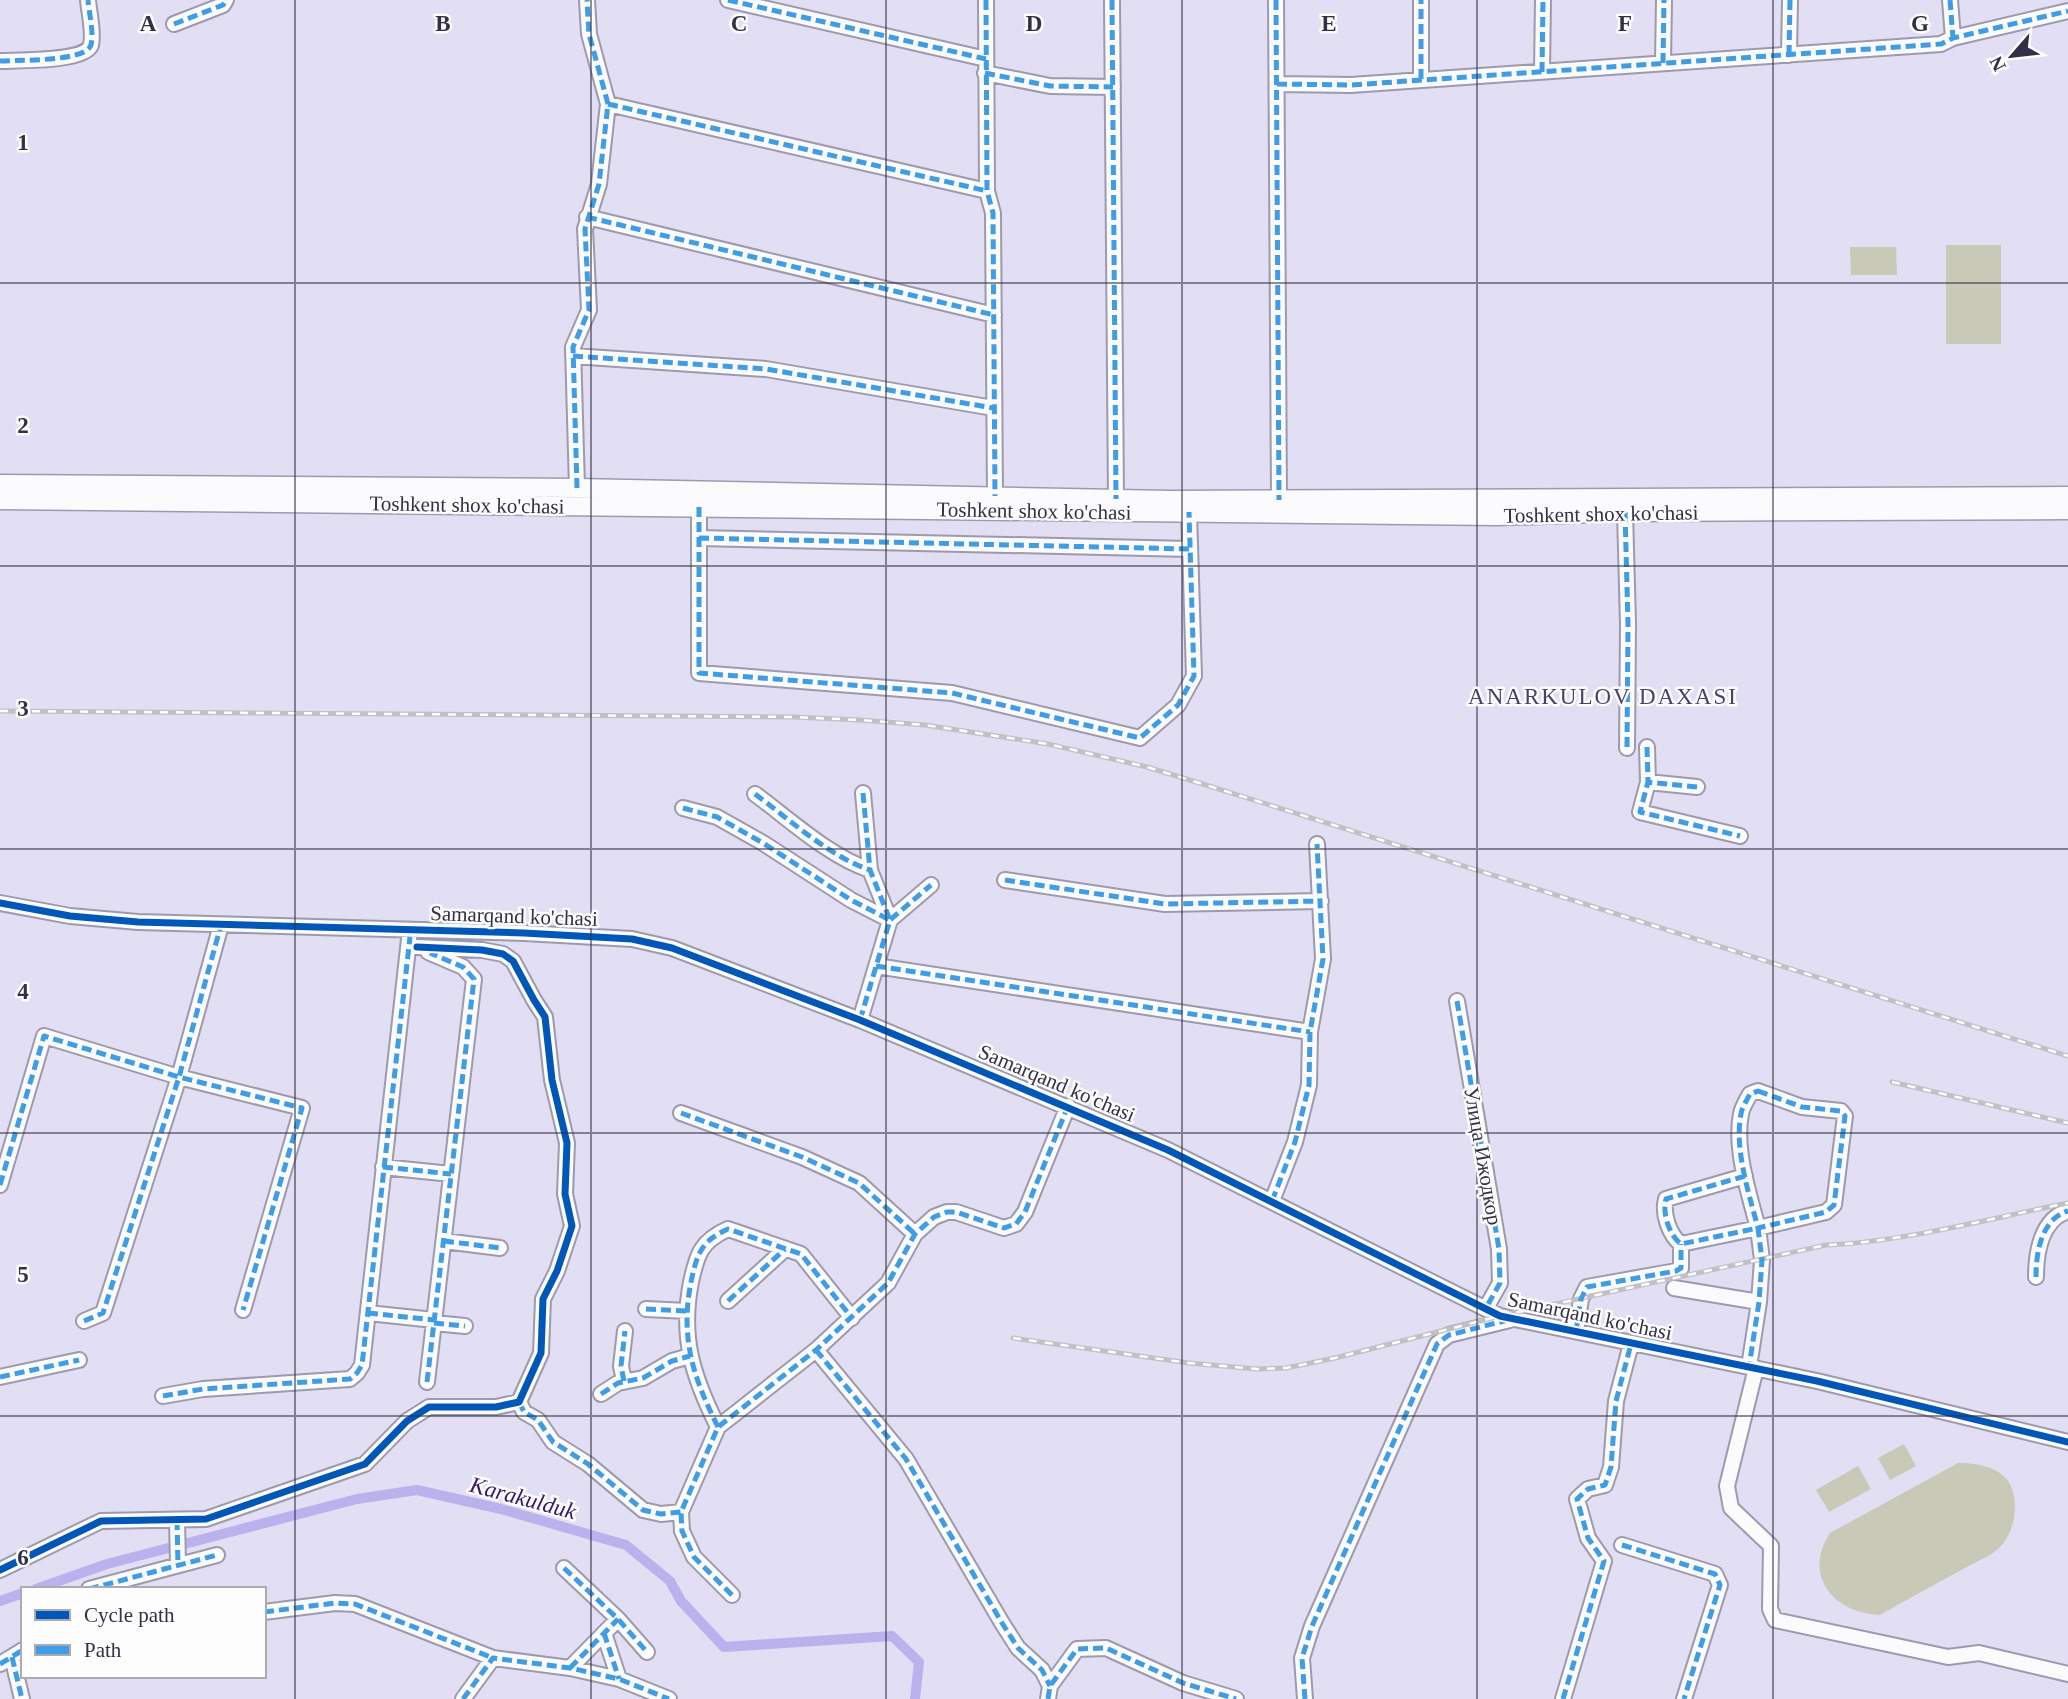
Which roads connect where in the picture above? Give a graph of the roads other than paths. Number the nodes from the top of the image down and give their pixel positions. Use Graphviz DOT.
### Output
graph roads {
  1 [pos="88,0"];
  2 [pos="226,0"];
  3 [pos="587,0"];
  4 [pos="728,0"];
  5 [pos="986,0"];
  6 [pos="1112,0"];
  7 [pos="1276,0"];
  8 [pos="1422,0"];
  9 [pos="1543,0"];
  10 [pos="1664,0"];
  11 [pos="1790,0"];
  12 [pos="1950,0"];
  13 [pos="2068,10"];
  14 [pos="174,24"];
  15 [pos="1953,38"];
  16 [pos="1789,55"];
  17 [pos="0,61"];
  18 [pos="1663,63"];
  19 [pos="986,66"];
  20 [pos="1542,72"];
  21 [pos="1421,79"];
  22 [pos="1276,84"];
  23 [pos="1113,88"];
  24 [pos="608,104"];
  25 [pos="987,191"];
  26 [pos="587,217"];
  27 [pos="994,315"];
  28 [pos="573,356"];
  29 [pos="993,408"];
  30 [pos="0,484"];
  31 [pos="577,488"];
  32 [pos="995,496"];
  33 [pos="2068,496"];
  34 [pos="1116,499"];
  35 [pos="0,500"];
  36 [pos="1279,500"];
  37 [pos="1046,504"];
  38 [pos="699,508"];
  39 [pos="2068,510"];
  40 [pos="1189,512"];
  41 [pos="1625,512"];
  42 [pos="699,538"];
  43 [pos="1189,549"];
  44 [pos="1647,747"];
  45 [pos="1627,748"];
  46 [pos="1648,782"];
  47 [pos="1697,787"];
  48 [pos="863,793"];
  49 [pos="755,794"];
  50 [pos="683,808"];
  51 [pos="1740,836"];
  52 [pos="1317,844"];
  53 [pos="870,870"];
  54 [pos="1005,880"];
  55 [pos="931,885"];
  56 [pos="1321,901"];
  57 [pos="0,903"];
  58 [pos="890,920"];
  59 [pos="221,925"];
  60 [pos="410,930"];
  61 [pos="413,947"];
  62 [pos="876,966"];
  63 [pos="1457,1001"];
  64 [pos="859,1020"];
  65 [pos="1310,1032"];
  66 [pos="179,1077"];
  67 [pos="1068,1106"];
  68 [pos="681,1113"];
  69 [pos="383,1167"];
  70 [pos="452,1174"];
  71 [pos="1745,1176"];
  72 [pos="0,1185"];
  73 [pos="1272,1201"];
  74 [pos="2068,1211"];
  75 [pos="1758,1228"];
  76 [pos="915,1234"];
  77 [pos="444,1241"];
  78 [pos="1681,1244"];
  79 [pos="500,1248"];
  80 [pos="785,1249"];
  81 [pos="2036,1277"];
  82 [pos="1674,1288"];
  83 [pos="728,1301"];
  84 [pos="1759,1302"];
  85 [pos="1486,1308"];
  86 [pos="646,1309"];
  87 [pos="243,1310"];
  88 [pos="687,1311"];
  89 [pos="368,1313"];
  90 [pos="852,1318"];
  91 [pos="1516,1319"];
  92 [pos="84,1321"];
  93 [pos="434,1321"];
  94 [pos="465,1326"];
  95 [pos="625,1331"];
  96 [pos="1576,1331"];
  97 [pos="1631,1344"];
  98 [pos="816,1350"];
  99 [pos="690,1356"];
  100 [pos="79,1360"];
  101 [pos="1752,1367"];
  102 [pos="0,1377"];
  103 [pos="624,1381"];
  104 [pos="427,1382"];
  105 [pos="601,1394"];
  106 [pos="163,1396"];
  107 [pos="519,1402"];
  108 [pos="718,1427"];
  109 [pos="2068,1442"];
  110 [pos="681,1513"];
  111 [pos="177,1520"];
  112 [pos="1622,1545"];
  113 [pos="217,1555"];
  114 [pos="178,1565"];
  115 [pos="564,1568"];
  116 [pos="0,1570"];
  117 [pos="96,1587"];
  118 [pos="732,1595"];
  119 [pos="266,1612"];
  120 [pos="618,1619"];
  121 [pos="604,1633"];
  122 [pos="647,1652"];
  123 [pos="12,1657"];
  124 [pos="493,1658"];
  125 [pos="570,1668"];
  126 [pos="2068,1674"];
  127 [pos="619,1679"];
  128 [pos="1049,1692"];
  129 [pos="22,1699"];
  130 [pos="463,1699"];
  131 [pos="669,1699"];
  132 [pos="1236,1699"];
  133 [pos="1305,1699"];
  134 [pos="1563,1699"];
  135 [pos="1684,1699"];
  1 -- 17 [label="street"];
  2 -- 14 [label="street"];
  3 -- 24 [label="street"];
  4 -- 19 [label="street"];
  5 -- 19 [label="street"];
  6 -- 23 [label="street"];
  7 -- 22 [label="street"];
  8 -- 21 [label="street"];
  9 -- 20 [label="street"];
  10 -- 18 [label="street"];
  11 -- 16 [label="street"];
  12 -- 15 [label="street"];
  13 -- 15 [label="street"];
  15 -- 16 [label="street"];
  16 -- 18 [label="street"];
  18 -- 20 [label="street"];
  19 -- 23 [label="street"];
  19 -- 25 [label="street"];
  20 -- 21 [label="street"];
  21 -- 22 [label="street"];
  22 -- 36 [label="street"];
  23 -- 34 [label="street"];
  24 -- 25 [label="street"];
  24 -- 26 [label="street"];
  25 -- 27 [label="street"];
  26 -- 27 [label="street"];
  26 -- 28 [label="street"];
  27 -- 29 [label="street"];
  28 -- 29 [label="street"];
  28 -- 31 [label="street"];
  29 -- 32 [label="street"];
  30 -- 31 [label="main road, Toshkent shox ko'chasi"];
  31 -- 32 [label="main road, Toshkent shox ko'chasi"];
  32 -- 37 [label="main road, Toshkent shox ko'chasi"];
  33 -- 36 [label="main road, Toshkent shox ko'chasi"];
  34 -- 36 [label="main road, Toshkent shox ko'chasi"];
  34 -- 37 [label="main road, Toshkent shox ko'chasi"];
  35 -- 38 [label="main road, Toshkent shox ko'chasi"];
  37 -- 38 [label="main road, Toshkent shox ko'chasi"];
  37 -- 40 [label="main road, Toshkent shox ko'chasi"];
  38 -- 42 [label="street"];
  39 -- 41 [label="main road, Toshkent shox ko'chasi"];
  40 -- 41 [label="main road, Toshkent shox ko'chasi"];
  40 -- 43 [label="street"];
  41 -- 45 [label="street"];
  42 -- 43 [label="street"];
  42 -- 43 [label="street"];
  44 -- 46 [label="street"];
  46 -- 47 [label="street"];
  46 -- 51 [label="street"];
  48 -- 53 [label="street"];
  49 -- 53 [label="street"];
  50 -- 58 [label="street"];
  52 -- 56 [label="street"];
  53 -- 58 [label="street"];
  54 -- 56 [label="street"];
  55 -- 58 [label="street"];
  56 -- 65 [label="street"];
  57 -- 59 [label="street, Samarqand ko'chasi"];
  58 -- 62 [label="street"];
  59 -- 60 [label="street, Samarqand ko'chasi"];
  59 -- 66 [label="street"];
  60 -- 61 [label="street"];
  60 -- 64 [label="street, Samarqand ko'chasi"];
  61 -- 69 [label="street"];
  61 -- 70 [label="street"];
  61 -- 107 [label="street"];
  62 -- 64 [label="street"];
  62 -- 65 [label="street"];
  63 -- 85 [label="street, Улица Ижодкор"];
  64 -- 67 [label="street, Samarqand ko'chasi"];
  65 -- 73 [label="street"];
  66 -- 72 [label="street"];
  66 -- 87 [label="street"];
  66 -- 92 [label="street"];
  67 -- 73 [label="street, Samarqand ko'chasi"];
  67 -- 76 [label="street"];
  68 -- 76 [label="street"];
  69 -- 70 [label="street"];
  69 -- 89 [label="street"];
  70 -- 77 [label="street"];
  71 -- 75 [label="street"];
  71 -- 75 [label="street"];
  71 -- 78 [label="street"];
  73 -- 85 [label="street, Samarqand ko'chasi"];
  74 -- 81 [label="street"];
  75 -- 78 [label="street"];
  75 -- 84 [label="street"];
  76 -- 90 [label="street"];
  77 -- 79 [label="street"];
  77 -- 93 [label="street"];
  78 -- 96 [label="street"];
  80 -- 83 [label="street"];
  80 -- 88 [label="street"];
  80 -- 90 [label="street"];
  82 -- 84 [label="street"];
  84 -- 101 [label="street"];
  85 -- 91 [label="street, Samarqand ko'chasi"];
  86 -- 88 [label="street"];
  88 -- 99 [label="street"];
  89 -- 93 [label="street"];
  89 -- 106 [label="street"];
  90 -- 98 [label="street"];
  91 -- 96 [label="street, Samarqand ko'chasi"];
  91 -- 133 [label="street"];
  93 -- 94 [label="street"];
  93 -- 104 [label="street"];
  95 -- 103 [label="street"];
  96 -- 97 [label="street, Samarqand ko'chasi"];
  97 -- 101 [label="street, Samarqand ko'chasi"];
  97 -- 134 [label="street"];
  98 -- 108 [label="street"];
  98 -- 128 [label="street"];
  99 -- 103 [label="street"];
  99 -- 108 [label="street"];
  100 -- 102 [label="street"];
  101 -- 109 [label="street, Samarqand ko'chasi"];
  101 -- 126 [label="street"];
  103 -- 105 [label="street"];
  107 -- 110 [label="street"];
  107 -- 111 [label="street"];
  108 -- 110 [label="street"];
  110 -- 118 [label="street"];
  111 -- 114 [label="street"];
  111 -- 116 [label="street"];
  112 -- 135 [label="street"];
  113 -- 114 [label="street"];
  114 -- 117 [label="street"];
  115 -- 120 [label="street"];
  119 -- 124 [label="street"];
  120 -- 121 [label="street"];
  120 -- 122 [label="street"];
  121 -- 125 [label="street"];
  121 -- 127 [label="street"];
  123 -- 129 [label="street"];
  124 -- 125 [label="street"];
  124 -- 130 [label="street"];
  125 -- 127 [label="street"];
  127 -- 131 [label="street"];
  128 -- 132 [label="street"];
}
